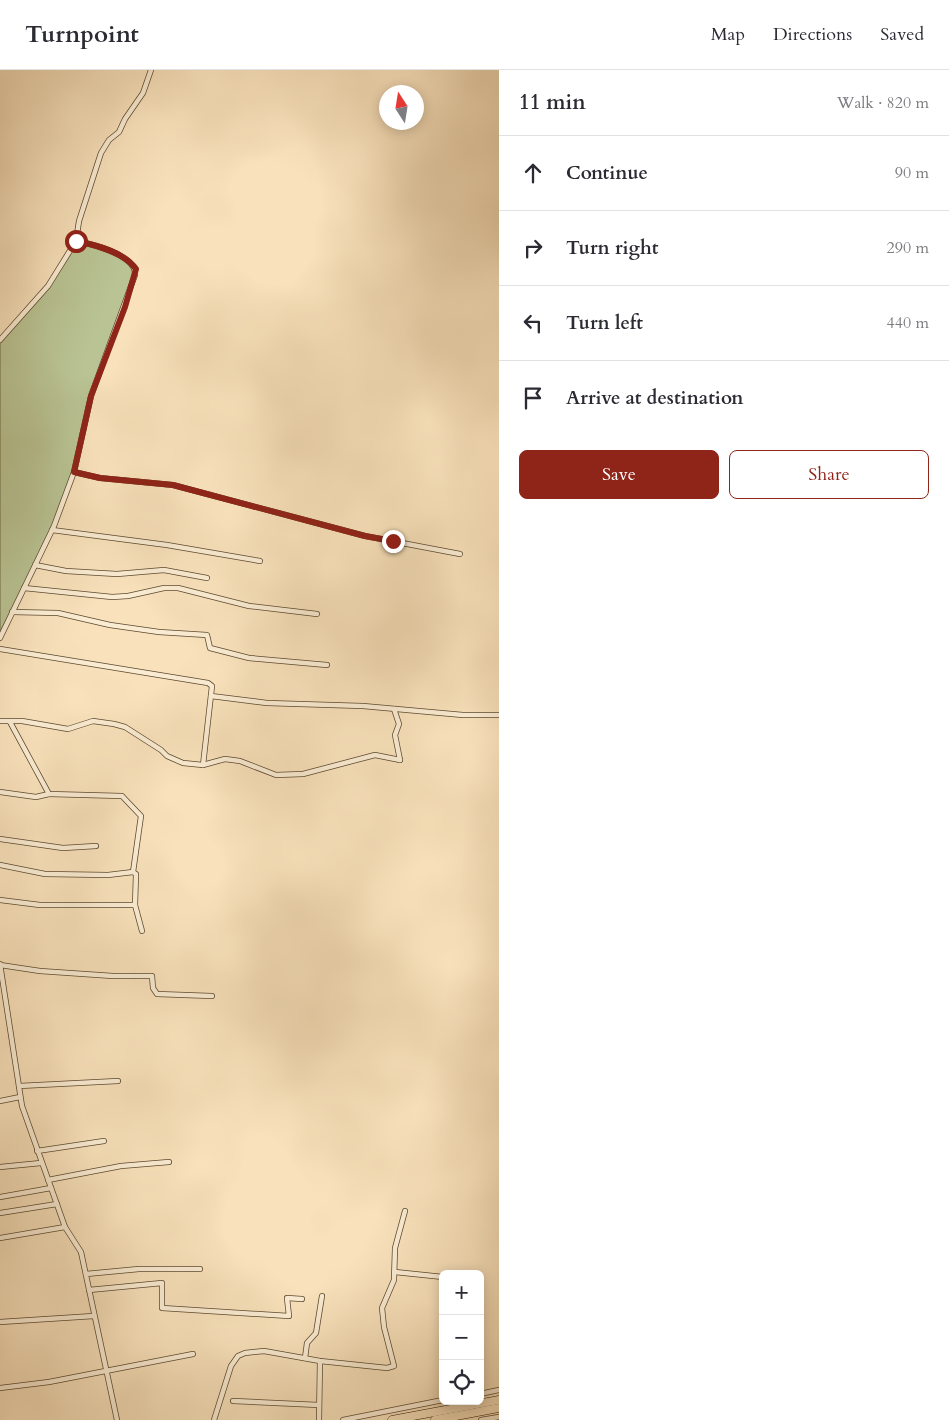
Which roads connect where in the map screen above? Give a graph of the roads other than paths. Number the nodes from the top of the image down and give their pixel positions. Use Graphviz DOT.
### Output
graph roads {
  1 [pos="151,70"];
  2 [pos="76,241"];
  3 [pos="0,340"];
  4 [pos="74,472"];
  5 [pos="52,530"];
  6 [pos="460,554"];
  7 [pos="260,561"];
  8 [pos="35,565"];
  9 [pos="207,578"];
  10 [pos="24,588"];
  11 [pos="12,612"];
  12 [pos="317,614"];
  13 [pos="0,638"];
  14 [pos="0,650"];
  15 [pos="327,665"];
  16 [pos="211,696"];
  17 [pos="394,709"];
  18 [pos="499,715"];
  19 [pos="0,721"];
  20 [pos="10,722"];
  21 [pos="203,765"];
  22 [pos="0,792"];
  23 [pos="49,794"];
  24 [pos="0,839"];
  25 [pos="96,846"];
  26 [pos="0,865"];
  27 [pos="133,872"];
  28 [pos="0,900"];
  29 [pos="135,906"];
  30 [pos="142,932"];
  31 [pos="0,965"];
  32 [pos="2,995"];
  33 [pos="212,996"];
  34 [pos="118,1081"];
  35 [pos="19,1086"];
  36 [pos="20,1097"];
  37 [pos="0,1101"];
  38 [pos="104,1141"];
  39 [pos="37,1150"];
  40 [pos="168,1162"];
  41 [pos="41,1163"];
  42 [pos="0,1167"];
  43 [pos="48,1180"];
  44 [pos="51,1188"];
  45 [pos="0,1197"];
  46 [pos="57,1204"];
  47 [pos="406,1211"];
  48 [pos="0,1213"];
  49 [pos="65,1227"];
  50 [pos="0,1238"];
  51 [pos="200,1269"];
  52 [pos="395,1272"];
  53 [pos="86,1274"];
  54 [pos="439,1277"];
  55 [pos="89,1290"];
  56 [pos="322,1296"];
  57 [pos="302,1299"];
  58 [pos="94,1316"];
  59 [pos="0,1322"];
  60 [pos="194,1354"];
  61 [pos="305,1358"];
  62 [pos="320,1361"];
  63 [pos="104,1371"];
  64 [pos="0,1388"];
  65 [pos="499,1390"];
  66 [pos="484,1393"];
  67 [pos="499,1400"];
  68 [pos="233,1401"];
  69 [pos="439,1401"];
  70 [pos="319,1405"];
  71 [pos="499,1408"];
  72 [pos="499,1417"];
  73 [pos="117,1420"];
  74 [pos="214,1420"];
  75 [pos="319,1420"];
  76 [pos="343,1420"];
  77 [pos="392,1420"];
  78 [pos="435,1420"];
  79 [pos="482,1420"];
  1 -- 2 [label="street"];
  2 -- 3 [label="street"];
  2 -- 4 [label="street"];
  4 -- 5 [label="street"];
  4 -- 6 [label="street"];
  5 -- 7 [label="street"];
  5 -- 8 [label="street"];
  8 -- 9 [label="street"];
  8 -- 10 [label="street"];
  10 -- 11 [label="street"];
  10 -- 12 [label="street"];
  11 -- 13 [label="street"];
  11 -- 15 [label="street"];
  14 -- 16 [label="street"];
  16 -- 17 [label="street"];
  16 -- 21 [label="street"];
  17 -- 18 [label="street"];
  17 -- 21 [label="street"];
  19 -- 20 [label="street"];
  20 -- 21 [label="street"];
  20 -- 23 [label="street"];
  22 -- 23 [label="street"];
  23 -- 27 [label="street"];
  24 -- 25 [label="street"];
  26 -- 27 [label="street"];
  27 -- 29 [label="street"];
  28 -- 29 [label="street"];
  29 -- 30 [label="street"];
  31 -- 32 [label="street"];
  31 -- 33 [label="street"];
  32 -- 35 [label="street"];
  34 -- 35 [label="street"];
  35 -- 36 [label="street"];
  36 -- 37 [label="street"];
  36 -- 39 [label="street"];
  38 -- 39 [label="street"];
  39 -- 41 [label="street"];
  40 -- 43 [label="street"];
  41 -- 42 [label="street"];
  41 -- 43 [label="street"];
  43 -- 44 [label="street"];
  44 -- 45 [label="street"];
  44 -- 46 [label="street"];
  46 -- 48 [label="street"];
  46 -- 49 [label="street"];
  47 -- 52 [label="street"];
  49 -- 50 [label="street"];
  49 -- 53 [label="street"];
  51 -- 53 [label="street"];
  52 -- 54 [label="street"];
  52 -- 62 [label="street"];
  53 -- 55 [label="street"];
  55 -- 57 [label="street"];
  55 -- 58 [label="street"];
  56 -- 61 [label="street"];
  58 -- 59 [label="street"];
  58 -- 63 [label="street"];
  60 -- 63 [label="street"];
  61 -- 62 [label="street"];
  61 -- 74 [label="street"];
  62 -- 70 [label="street"];
  63 -- 64 [label="street"];
  63 -- 73 [label="street"];
  65 -- 66 [label="street"];
  67 -- 77 [label="highway"];
  68 -- 70 [label="street"];
  69 -- 76 [label="street"];
  70 -- 75 [label="street"];
  71 -- 78 [label="highway"];
  72 -- 79 [label="street"];
}
